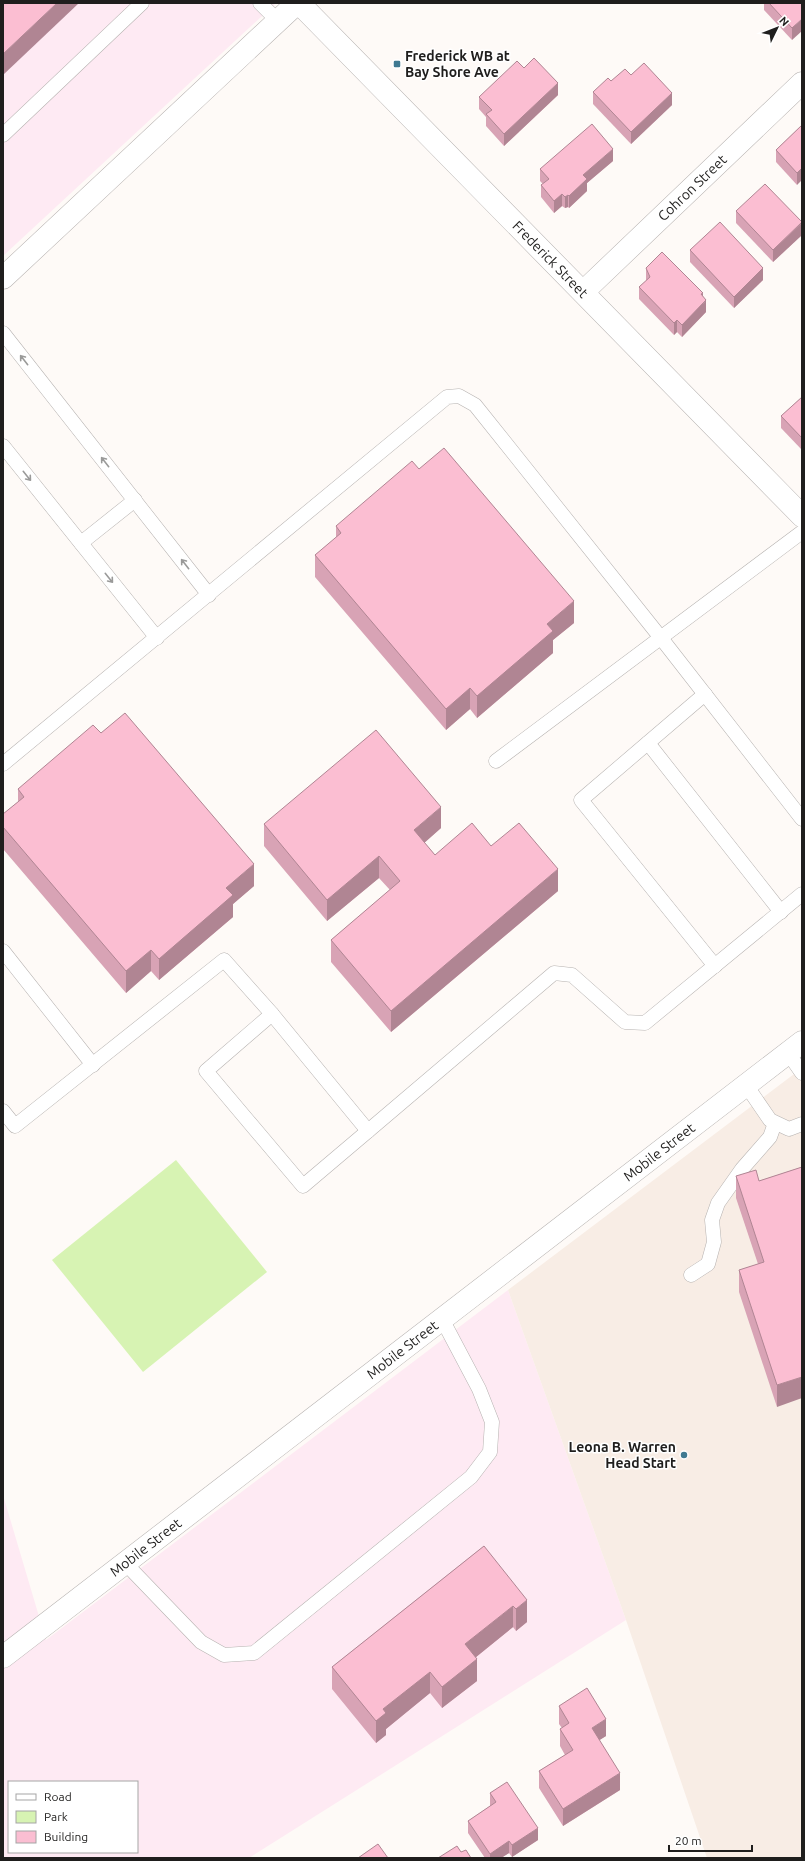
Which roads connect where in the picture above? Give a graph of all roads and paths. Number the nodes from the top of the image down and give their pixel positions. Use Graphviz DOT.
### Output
graph roads {
  1 [pos="142,3"];
  2 [pos="260,3"];
  3 [pos="298,3"];
  4 [pos="278,21"];
  5 [pos="802,83"];
  6 [pos="3,134"];
  7 [pos="3,278"];
  8 [pos="583,292"];
  9 [pos="3,333"];
  10 [pos="3,446"];
  11 [pos="135,500"];
  12 [pos="802,516"];
  13 [pos="802,532"];
  14 [pos="81,543"];
  15 [pos="209,595"];
  16 [pos="157,638"];
  17 [pos="661,638"];
  18 [pos="705,694"];
  19 [pos="648,743"];
  20 [pos="496,761"];
  21 [pos="3,764"];
  22 [pos="802,819"];
  23 [pos="802,894"];
  24 [pos="781,912"];
  25 [pos="3,951"];
  26 [pos="715,966"];
  27 [pos="272,1014"];
  28 [pos="795,1047"];
  29 [pos="93,1065"];
  30 [pos="802,1073"];
  31 [pos="746,1085"];
  32 [pos="3,1111"];
  33 [pos="775,1122"];
  34 [pos="802,1124"];
  35 [pos="368,1131"];
  36 [pos="691,1275"];
  37 [pos="442,1319"];
  38 [pos="125,1563"];
  39 [pos="3,1657"];
  1 -- 6 [label="lane"];
  2 -- 4 [label="lane"];
  3 -- 4 [label="street"];
  3 -- 8 [label="street, Frederick Street"];
  4 -- 7 [label="street"];
  5 -- 8 [label="street, Cohron Street"];
  8 -- 12 [label="street, Frederick Street"];
  11 -- 9 [label="lane, one-way"];
  10 -- 14 [label="lane, one-way"];
  11 -- 14 [label="lane"];
  15 -- 11 [label="lane, one-way"];
  13 -- 17 [label="lane"];
  14 -- 16 [label="lane, one-way"];
  15 -- 16 [label="lane"];
  15 -- 17 [label="lane"];
  16 -- 21 [label="lane"];
  17 -- 18 [label="lane"];
  17 -- 20 [label="lane"];
  18 -- 19 [label="lane"];
  18 -- 22 [label="lane"];
  19 -- 24 [label="lane"];
  19 -- 26 [label="lane"];
  23 -- 24 [label="lane"];
  24 -- 26 [label="lane"];
  25 -- 29 [label="lane"];
  26 -- 35 [label="lane"];
  27 -- 29 [label="lane"];
  27 -- 35 [label="lane"];
  27 -- 35 [label="lane"];
  28 -- 30 [label="lane"];
  28 -- 31 [label="street, Mobile Street"];
  29 -- 32 [label="lane"];
  31 -- 33 [label="lane"];
  31 -- 37 [label="street, Mobile Street"];
  33 -- 34 [label="lane"];
  33 -- 36 [label="lane"];
  37 -- 38 [label="street, Mobile Street"];
  37 -- 38 [label="lane"];
  38 -- 39 [label="street, Mobile Street"];
}
